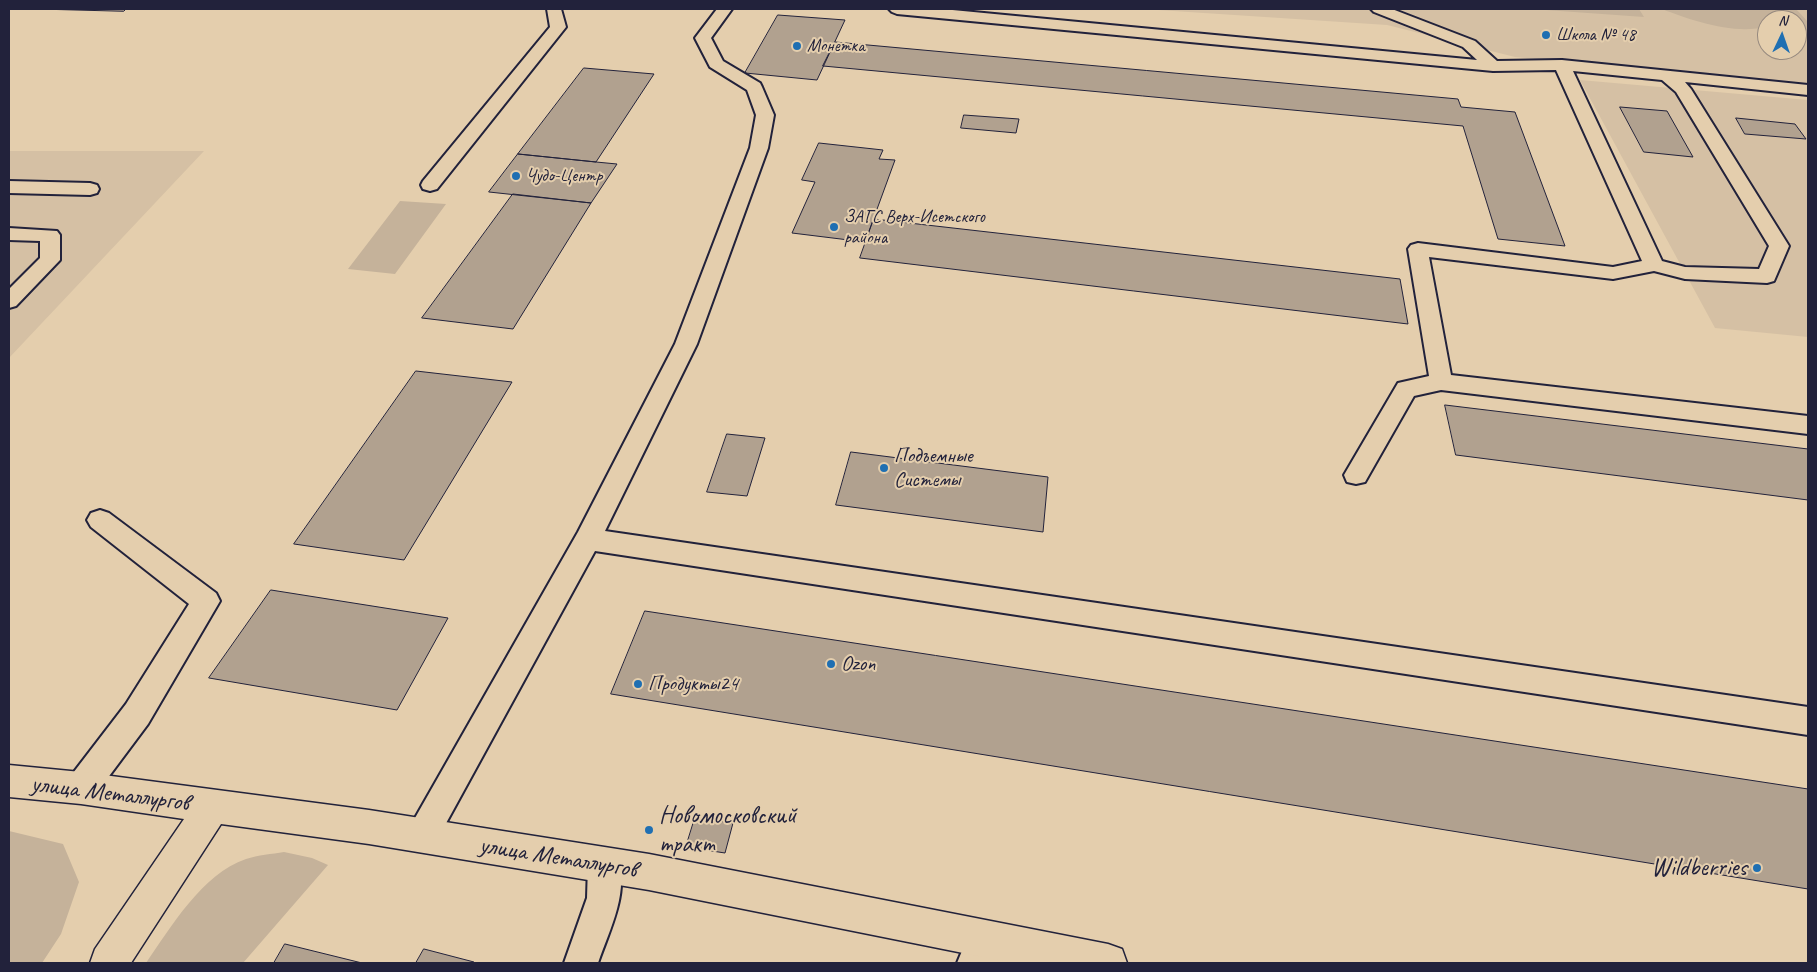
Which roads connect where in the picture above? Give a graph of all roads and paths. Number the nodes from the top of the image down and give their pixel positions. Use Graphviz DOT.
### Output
graph roads {
  1 [pos="554,9"];
  2 [pos="724,9"];
  3 [pos="897,9"];
  4 [pos="905,9"];
  5 [pos="1379,9"];
  6 [pos="1562,65"];
  7 [pos="1493,66"];
  8 [pos="1666,76"];
  9 [pos="1808,90"];
  10 [pos="430,185"];
  11 [pos="9,187"];
  12 [pos="90,189"];
  13 [pos="9,234"];
  14 [pos="1654,265"];
  15 [pos="9,302"];
  16 [pos="1441,382"];
  17 [pos="1808,425"];
  18 [pos="1356,475"];
  19 [pos="100,520"];
  20 [pos="588,540"];
  21 [pos="1808,721"];
  22 [pos="9,781"];
  23 [pos="81,788"];
  24 [pos="212,806"];
  25 [pos="422,836"];
  26 [pos="604,865"];
  27 [pos="1006,944"];
  28 [pos="109,963"];
  29 [pos="580,963"];
  30 [pos="974,963"];
  31 [pos="1108,963"];
  1 -- 10 [label="lane"];
  2 -- 20 [label="lane"];
  3 -- 4 [label="lane"];
  4 -- 7 [label="lane"];
  5 -- 7 [label="lane"];
  6 -- 7 [label="lane"];
  6 -- 8 [label="lane"];
  6 -- 14 [label="lane"];
  8 -- 9 [label="lane"];
  8 -- 14 [label="lane"];
  11 -- 12 [label="lane"];
  13 -- 15 [label="lane"];
  14 -- 16 [label="lane"];
  16 -- 17 [label="lane"];
  16 -- 18 [label="lane"];
  19 -- 23 [label="lane"];
  20 -- 21 [label="lane"];
  20 -- 25 [label="lane"];
  22 -- 23 [label="street, улица Металлургов"];
  23 -- 24 [label="street, улица Металлургов"];
  24 -- 25 [label="street, улица Металлургов"];
  24 -- 28 [label="street, улица Металлургов"];
  25 -- 26 [label="street, улица Металлургов"];
  26 -- 27 [label="street, улица Металлургов"];
  26 -- 29 [label="lane"];
  27 -- 30 [label="lane"];
  27 -- 31 [label="street, улица Металлургов"];
}
